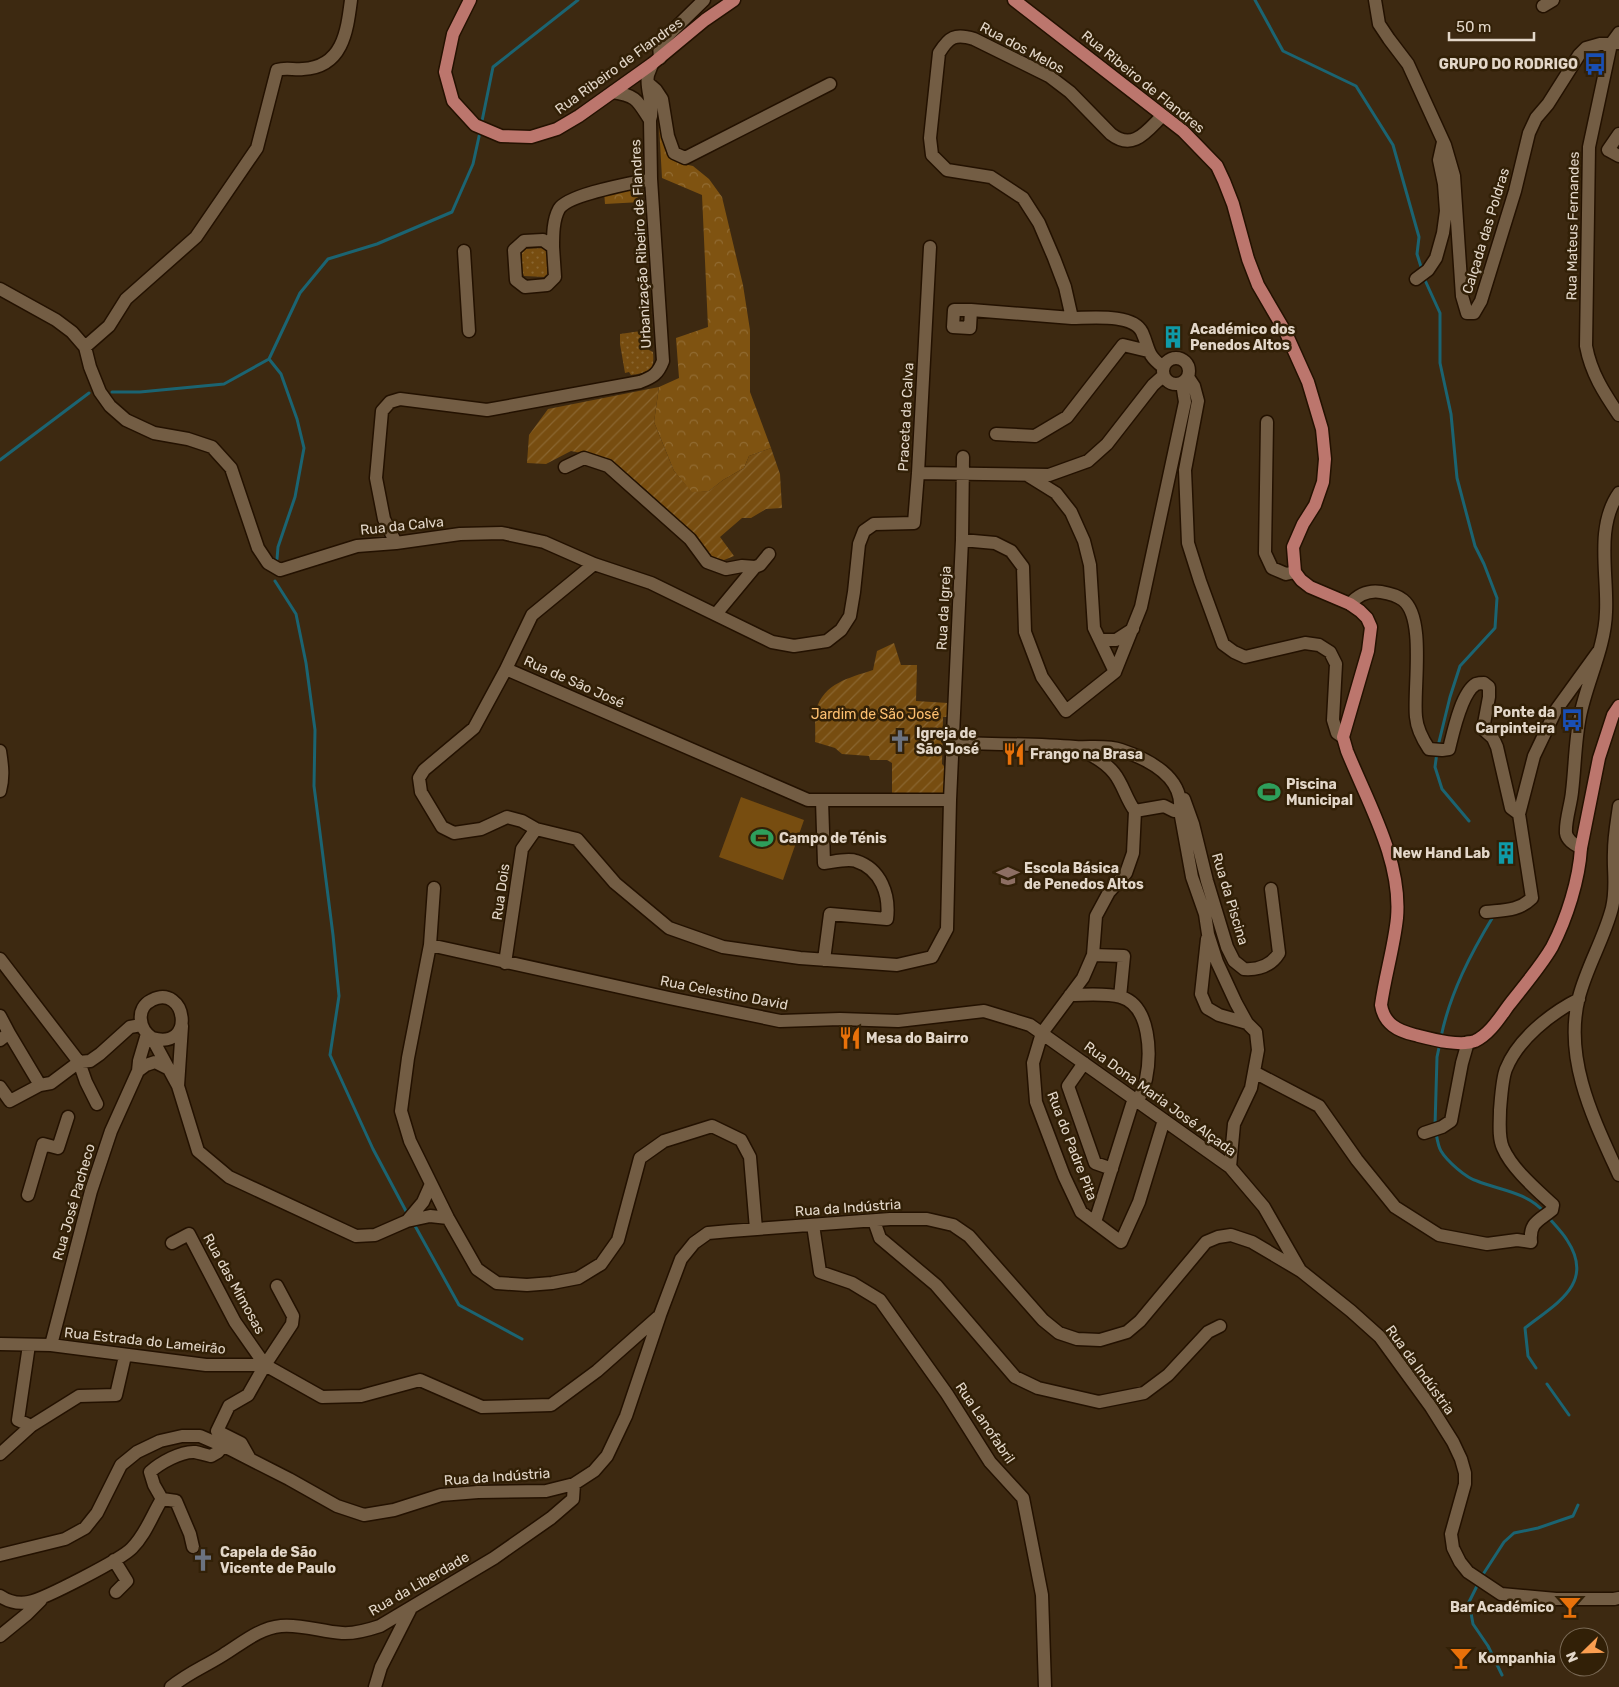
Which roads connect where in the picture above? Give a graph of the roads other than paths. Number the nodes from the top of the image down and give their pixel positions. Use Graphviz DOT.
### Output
graph roads {
  1 [pos="351,0"];
  2 [pos="470,0"];
  3 [pos="704,0"];
  4 [pos="734,0"];
  5 [pos="1014,0"];
  6 [pos="1375,0"];
  7 [pos="1619,32"];
  8 [pos="1615,44"];
  9 [pos="656,61"];
  10 [pos="648,83"];
  11 [pos="830,84"];
  12 [pos="613,92"];
  13 [pos="1162,116"];
  14 [pos="650,120"];
  15 [pos="1619,134"];
  16 [pos="1443,139"];
  17 [pos="1613,153"];
  18 [pos="651,179"];
  19 [pos="553,247"];
  20 [pos="930,247"];
  21 [pos="464,250"];
  22 [pos="1416,279"];
  23 [pos="0,289"];
  24 [pos="971,310"];
  25 [pos="1072,318"];
  26 [pos="469,331"];
  27 [pos="85,346"];
  28 [pos="1148,351"];
  29 [pos="1163,372"];
  30 [pos="1185,380"];
  31 [pos="1619,415"];
  32 [pos="1267,422"];
  33 [pos="996,434"];
  34 [pos="963,457"];
  35 [pos="565,467"];
  36 [pos="918,473"];
  37 [pos="1028,474"];
  38 [pos="963,475"];
  39 [pos="1619,493"];
  40 [pos="962,540"];
  41 [pos="396,543"];
  42 [pos="859,544"];
  43 [pos="770,554"];
  44 [pos="594,564"];
  45 [pos="755,567"];
  46 [pos="1295,572"];
  47 [pos="1350,604"];
  48 [pos="716,614"];
  49 [pos="1133,629"];
  50 [pos="1100,640"];
  51 [pos="1598,652"];
  52 [pos="506,669"];
  53 [pos="1115,672"];
  54 [pos="1619,706"];
  55 [pos="1343,737"];
  56 [pos="952,743"];
  57 [pos="1075,747"];
  58 [pos="0,751"];
  59 [pos="0,791"];
  60 [pos="1177,792"];
  61 [pos="822,800"];
  62 [pos="950,800"];
  63 [pos="1619,806"];
  64 [pos="1135,811"];
  65 [pos="1180,811"];
  66 [pos="1518,814"];
  67 [pos="536,829"];
  68 [pos="1582,848"];
  69 [pos="1616,849"];
  70 [pos="434,888"];
  71 [pos="1271,889"];
  72 [pos="1486,912"];
  73 [pos="1208,934"];
  74 [pos="430,945"];
  75 [pos="1093,955"];
  76 [pos="0,959"];
  77 [pos="824,960"];
  78 [pos="505,963"];
  79 [pos="1070,995"];
  80 [pos="1120,997"];
  81 [pos="1579,999"];
  82 [pos="0,1016"];
  83 [pos="1247,1023"];
  84 [pos="182,1026"];
  85 [pos="147,1032"];
  86 [pos="1042,1033"];
  87 [pos="5,1037"];
  88 [pos="1465,1043"];
  89 [pos="80,1062"];
  90 [pos="1084,1063"];
  91 [pos="169,1069"];
  92 [pos="138,1071"];
  93 [pos="1254,1072"];
  94 [pos="40,1085"];
  95 [pos="0,1086"];
  96 [pos="178,1086"];
  97 [pos="1136,1100"];
  98 [pos="5,1104"];
  99 [pos="97,1104"];
  100 [pos="68,1117"];
  101 [pos="1164,1120"];
  102 [pos="1424,1133"];
  103 [pos="1230,1167"];
  104 [pos="1112,1169"];
  105 [pos="1619,1175"];
  106 [pos="431,1184"];
  107 [pos="28,1194"];
  108 [pos="448,1218"];
  109 [pos="407,1221"];
  110 [pos="874,1221"];
  111 [pos="1095,1222"];
  112 [pos="814,1225"];
  113 [pos="756,1229"];
  114 [pos="172,1244"];
  115 [pos="1301,1271"];
  116 [pos="277,1286"];
  117 [pos="660,1316"];
  118 [pos="1220,1326"];
  119 [pos="0,1344"];
  120 [pos="50,1345"];
  121 [pos="29,1346"];
  122 [pos="125,1356"];
  123 [pos="264,1365"];
  124 [pos="30,1426"];
  125 [pos="223,1446"];
  126 [pos="0,1454"];
  127 [pos="250,1459"];
  128 [pos="574,1484"];
  129 [pos="162,1499"];
  130 [pos="193,1547"];
  131 [pos="0,1555"];
  132 [pos="114,1560"];
  133 [pos="116,1592"];
  134 [pos="0,1596"];
  135 [pos="45,1596"];
  136 [pos="1619,1598"];
  137 [pos="410,1610"];
  138 [pos="0,1636"];
  139 [pos="171,1687"];
  140 [pos="375,1687"];
  141 [pos="1045,1687"];
  1 -- 27 [label="street"];
  2 -- 12 [label="main road, Rua Ribeiro de Flandres"];
  3 -- 9 [label="street, Urbanização Ribeiro de Flandres"];
  4 -- 9 [label="main road, Rua Ribeiro de Flandres"];
  5 -- 13 [label="main road, Rua Ribeiro de Flandres"];
  6 -- 16 [label="street, Calçada das Poldras"];
  7 -- 8 [label="street, Rua Mateus Fernandes"];
  8 -- 16 [label="street, Calçada das Poldras"];
  8 -- 31 [label="street, Rua Mateus Fernandes"];
  9 -- 10 [label="street, Urbanização Ribeiro de Flandres"];
  9 -- 12 [label="main road, Rua Ribeiro de Flandres"];
  10 -- 11 [label="street"];
  10 -- 14 [label="street, Urbanização Ribeiro de Flandres"];
  12 -- 14 [label="street"];
  13 -- 25 [label="street, Rua dos Melos"];
  13 -- 46 [label="main road, Rua Ribeiro de Flandres"];
  14 -- 18 [label="street, Urbanização Ribeiro de Flandres"];
  15 -- 17 [label="street"];
  16 -- 22 [label="street"];
  18 -- 19 [label="street"];
  18 -- 41 [label="street, Urbanização Ribeiro de Flandres"];
  20 -- 36 [label="street, Praceta da Calva"];
  21 -- 26 [label="street"];
  23 -- 27 [label="street"];
  24 -- 25 [label="street"];
  25 -- 28 [label="street"];
  27 -- 41 [label="street, Rua da Calva"];
  28 -- 29 [label="street"];
  28 -- 33 [label="street"];
  29 -- 30 [label="street"];
  29 -- 30 [label="street"];
  29 -- 37 [label="street"];
  30 -- 49 [label="street"];
  30 -- 55 [label="street"];
  32 -- 46 [label="street"];
  34 -- 38 [label="street, Rua da Igreja"];
  35 -- 45 [label="street"];
  36 -- 38 [label="street"];
  36 -- 42 [label="street, Praceta da Calva"];
  37 -- 38 [label="street"];
  37 -- 50 [label="street"];
  38 -- 40 [label="street, Rua da Igreja"];
  39 -- 51 [label="street"];
  40 -- 53 [label="street"];
  40 -- 56 [label="street, Rua da Igreja"];
  41 -- 44 [label="street, Rua da Calva"];
  42 -- 48 [label="street, Rua da Calva"];
  43 -- 45 [label="street"];
  44 -- 48 [label="street, Rua da Calva"];
  44 -- 52 [label="street"];
  45 -- 48 [label="street"];
  46 -- 47 [label="main road"];
  47 -- 55 [label="main road"];
  47 -- 66 [label="street"];
  49 -- 50 [label="street"];
  49 -- 53 [label="street"];
  50 -- 53 [label="street"];
  51 -- 66 [label="street"];
  51 -- 68 [label="street"];
  52 -- 61 [label="street, Rua de São José"];
  52 -- 67 [label="street, Rua de São José"];
  54 -- 68 [label="main road"];
  55 -- 88 [label="main road"];
  56 -- 57 [label="street"];
  56 -- 62 [label="street, Rua da Igreja"];
  57 -- 60 [label="street"];
  57 -- 64 [label="street"];
  58 -- 59 [label="street"];
  60 -- 65 [label="street"];
  60 -- 71 [label="street, Rua da Piscina"];
  61 -- 62 [label="street, Rua de São José"];
  61 -- 77 [label="street"];
  62 -- 77 [label="street, Rua da Igreja"];
  63 -- 69 [label="street"];
  64 -- 65 [label="street"];
  64 -- 75 [label="street"];
  65 -- 73 [label="street"];
  66 -- 72 [label="street"];
  67 -- 77 [label="street, Rua de São José"];
  67 -- 78 [label="street, Rua Dois"];
  68 -- 88 [label="main road"];
  69 -- 81 [label="street"];
  70 -- 74 [label="street"];
  73 -- 83 [label="street"];
  73 -- 83 [label="street"];
  74 -- 78 [label="street, Rua Celestino David"];
  74 -- 106 [label="street"];
  75 -- 79 [label="street"];
  75 -- 80 [label="street"];
  76 -- 89 [label="street"];
  78 -- 86 [label="street, Rua Celestino David"];
  79 -- 80 [label="street"];
  79 -- 86 [label="street"];
  80 -- 97 [label="street"];
  81 -- 93 [label="street"];
  81 -- 105 [label="street"];
  82 -- 87 [label="street"];
  83 -- 93 [label="street"];
  84 -- 85 [label="street"];
  84 -- 85 [label="street, Rua José Pacheco"];
  84 -- 96 [label="street"];
  85 -- 89 [label="street"];
  85 -- 91 [label="street"];
  85 -- 92 [label="street, Rua José Pacheco"];
  86 -- 90 [label="street, Rua Dona Maria José Alçada"];
  86 -- 111 [label="street, Rua do Padre Pita"];
  87 -- 94 [label="street"];
  88 -- 102 [label="street"];
  89 -- 94 [label="street"];
  89 -- 99 [label="street"];
  90 -- 97 [label="street, Rua Dona Maria José Alçada"];
  90 -- 104 [label="street"];
  91 -- 92 [label="street"];
  91 -- 96 [label="street"];
  92 -- 120 [label="street, Rua José Pacheco"];
  93 -- 103 [label="street"];
  94 -- 98 [label="street"];
  95 -- 98 [label="street"];
  96 -- 109 [label="street"];
  97 -- 101 [label="street, Rua Dona Maria José Alçada"];
  97 -- 104 [label="street"];
  100 -- 107 [label="street"];
  101 -- 103 [label="street, Rua Dona Maria José Alçada"];
  101 -- 111 [label="street, Rua do Padre Pita"];
  103 -- 115 [label="street, Rua Dona Maria José Alçada"];
  104 -- 111 [label="street"];
  106 -- 108 [label="street"];
  106 -- 109 [label="street"];
  108 -- 109 [label="street"];
  108 -- 113 [label="street"];
  110 -- 112 [label="street, Rua da Indústria"];
  110 -- 115 [label="street, Rua da Indústria"];
  110 -- 118 [label="street"];
  112 -- 113 [label="street, Rua da Indústria"];
  112 -- 141 [label="street, Rua Lanofabril"];
  113 -- 117 [label="street, Rua da Indústria"];
  114 -- 123 [label="street, Rua das Mimosas"];
  115 -- 136 [label="street, Rua da Indústria"];
  116 -- 123 [label="street"];
  117 -- 123 [label="street, Rua Estrada do Lameirão"];
  117 -- 128 [label="street, Rua da Indústria"];
  119 -- 121 [label="street, Rua Estrada do Lameirão"];
  120 -- 121 [label="street, Rua Estrada do Lameirão"];
  120 -- 122 [label="street, Rua Estrada do Lameirão"];
  121 -- 124 [label="street"];
  122 -- 123 [label="street, Rua Estrada do Lameirão"];
  122 -- 124 [label="street"];
  123 -- 127 [label="street"];
  124 -- 126 [label="street"];
  125 -- 127 [label="street, Rua da Indústria"];
  125 -- 129 [label="street"];
  125 -- 131 [label="street, Rua da Indústria"];
  127 -- 128 [label="street, Rua da Indústria"];
  128 -- 137 [label="street, Rua da Liberdade"];
  129 -- 130 [label="street"];
  129 -- 132 [label="street"];
  132 -- 133 [label="street"];
  132 -- 135 [label="street"];
  134 -- 135 [label="street"];
  135 -- 138 [label="street"];
  137 -- 139 [label="street, Rua da Liberdade"];
  137 -- 140 [label="street"];
}
